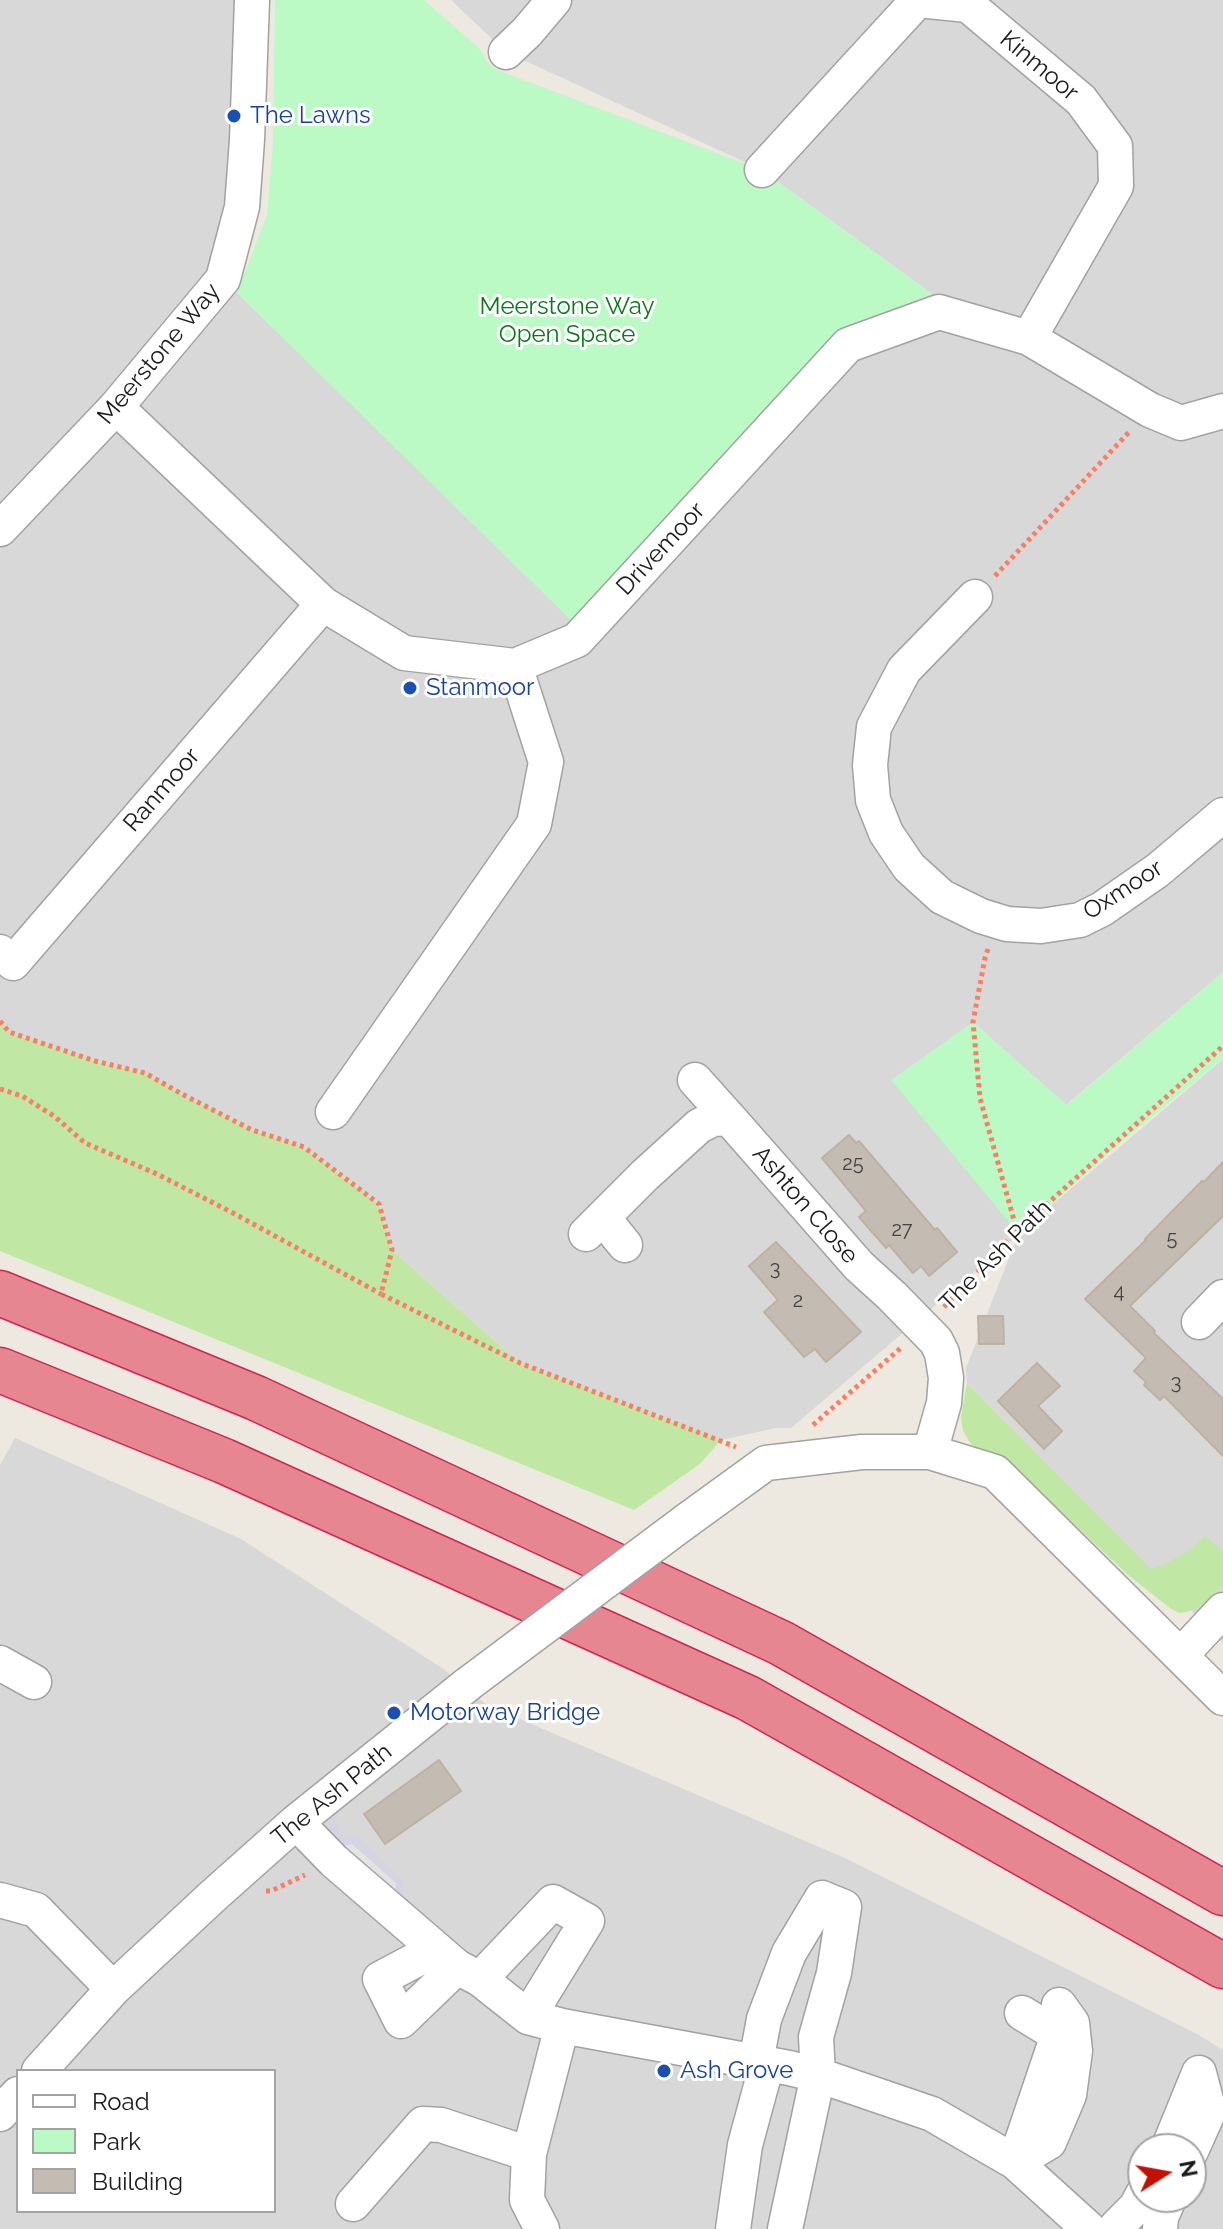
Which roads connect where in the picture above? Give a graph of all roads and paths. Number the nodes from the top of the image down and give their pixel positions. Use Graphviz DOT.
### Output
graph roads {
  1 [pos="252,0"];
  2 [pos="554,0"];
  3 [pos="528,42"];
  4 [pos="762,170"];
  5 [pos="1029,338"];
  6 [pos="116,407"];
  7 [pos="1150,410"];
  8 [pos="1223,411"];
  9 [pos="0,529"];
  10 [pos="975,597"];
  11 [pos="323,604"];
  12 [pos="515,666"];
  13 [pos="1223,815"];
  14 [pos="989,948"];
  15 [pos="0,952"];
  16 [pos="0,1021"];
  17 [pos="1223,1046"];
  18 [pos="695,1080"];
  19 [pos="0,1089"];
  20 [pos="352,1105"];
  21 [pos="729,1118"];
  22 [pos="1017,1231"];
  23 [pos="625,1245"];
  24 [pos="0,1293"];
  25 [pos="381,1294"];
  26 [pos="1223,1297"];
  27 [pos="1199,1322"];
  28 [pos="924,1327"];
  29 [pos="0,1370"];
  30 [pos="813,1426"];
  31 [pos="930,1452"];
  32 [pos="766,1463"];
  33 [pos="1223,1610"];
  34 [pos="1181,1655"];
  35 [pos="1,1666"];
  36 [pos="34,1682"];
  37 [pos="1223,1698"];
  38 [pos="296,1822"];
  39 [pos="1223,1893"];
  40 [pos="0,1900"];
  41 [pos="457,1965"];
  42 [pos="1223,1966"];
  43 [pos="113,1989"];
  44 [pos="1059,2005"];
  45 [pos="1022,2013"];
  46 [pos="528,2017"];
  47 [pos="562,2026"];
  48 [pos="761,2063"];
  49 [pos="41,2069"];
  50 [pos="818,2075"];
  51 [pos="16,2096"];
  52 [pos="0,2114"];
  53 [pos="1175,2133"];
  54 [pos="1199,2133"];
  55 [pos="529,2154"];
  56 [pos="1015,2162"];
  57 [pos="353,2204"];
  58 [pos="1127,2213"];
  59 [pos="528,2219"];
  60 [pos="1104,2228"];
  61 [pos="733,2229"];
  62 [pos="785,2229"];
  1 -- 6 [label="street, Meerstone Way"];
  2 -- 3 [label="street"];
  4 -- 5 [label="street, Kinmoor"];
  5 -- 7 [label="street, Drivemoor"];
  5 -- 12 [label="street, Drivemoor"];
  6 -- 9 [label="street, Meerstone Way"];
  6 -- 11 [label="street, Drivemoor"];
  7 -- 8 [label="street, Drivemoor"];
  7 -- 10 [label="path"];
  10 -- 13 [label="street, Oxmoor"];
  11 -- 12 [label="street, Drivemoor"];
  11 -- 15 [label="street, Ranmoor"];
  12 -- 20 [label="street"];
  14 -- 22 [label="path"];
  16 -- 25 [label="path"];
  17 -- 22 [label="path, The Ash Path"];
  18 -- 21 [label="street, Ashton Close"];
  19 -- 25 [label="path"];
  21 -- 23 [label="street"];
  21 -- 28 [label="street, Ashton Close"];
  22 -- 28 [label="path, The Ash Path"];
  24 -- 39 [label="highway"];
  25 -- 32 [label="path"];
  26 -- 27 [label="street"];
  28 -- 30 [label="path, The Ash Path"];
  28 -- 31 [label="street, Ashton Close"];
  29 -- 42 [label="highway"];
  31 -- 32 [label="street"];
  31 -- 34 [label="street"];
  32 -- 38 [label="street, The Ash Path, bridge"];
  33 -- 34 [label="street"];
  34 -- 37 [label="street"];
  35 -- 36 [label="street"];
  38 -- 41 [label="street"];
  38 -- 43 [label="street, The Ash Path"];
  40 -- 43 [label="street"];
  41 -- 46 [label="street"];
  41 -- 46 [label="street"];
  43 -- 49 [label="street, The Ash Path"];
  44 -- 56 [label="street"];
  45 -- 56 [label="street"];
  46 -- 47 [label="street"];
  47 -- 48 [label="street"];
  47 -- 55 [label="street"];
  48 -- 50 [label="street"];
  48 -- 50 [label="street"];
  48 -- 61 [label="street"];
  50 -- 56 [label="street"];
  50 -- 62 [label="street"];
  51 -- 52 [label="street"];
  53 -- 54 [label="street"];
  55 -- 57 [label="street"];
  55 -- 59 [label="street"];
  56 -- 60 [label="street"];
  58 -- 60 [label="street"];
}
